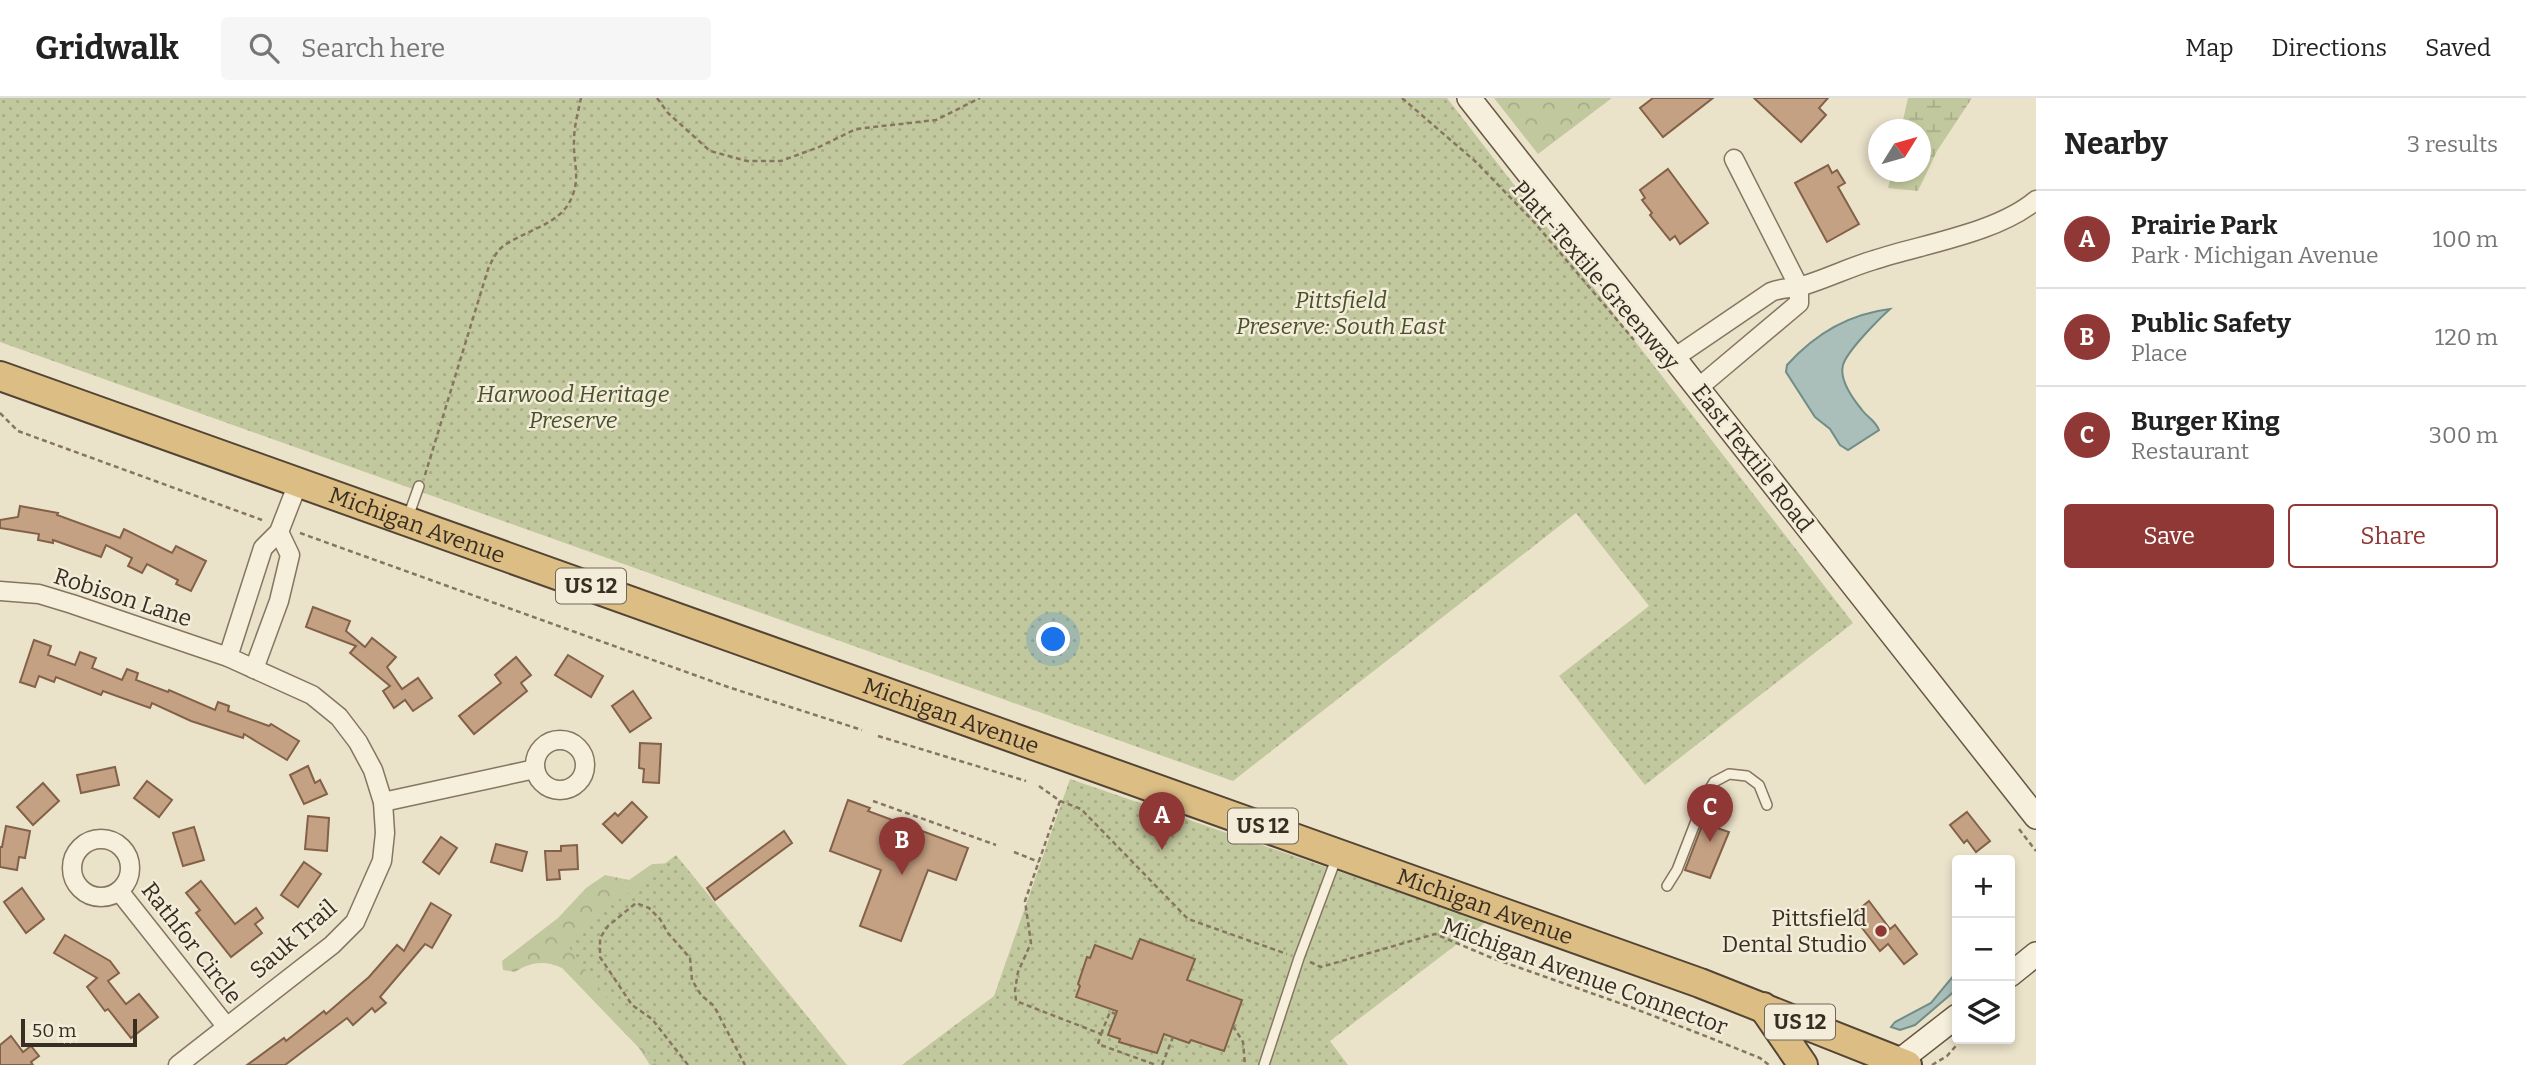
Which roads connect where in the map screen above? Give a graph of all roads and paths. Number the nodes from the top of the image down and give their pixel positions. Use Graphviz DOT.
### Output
graph roads {
  1 [pos="581,98"];
  2 [pos="657,98"];
  3 [pos="980,98"];
  4 [pos="1402,98"];
  5 [pos="1469,98"];
  6 [pos="1734,159"];
  7 [pos="2036,200"];
  8 [pos="1799,287"];
  9 [pos="1633,340"];
  10 [pos="1674,358"];
  11 [pos="0,376"];
  12 [pos="1698,388"];
  13 [pos="0,414"];
  14 [pos="298,484"];
  15 [pos="419,486"];
  16 [pos="262,520"];
  17 [pos="407,520"];
  18 [pos="279,532"];
  19 [pos="300,533"];
  20 [pos="0,591"];
  21 [pos="229,657"];
  22 [pos="254,668"];
  23 [pos="862,730"];
  24 [pos="878,736"];
  25 [pos="535,769"];
  26 [pos="1026,781"];
  27 [pos="1039,786"];
  28 [pos="873,801"];
  29 [pos="1060,801"];
  30 [pos="383,802"];
  31 [pos="1767,804"];
  32 [pos="2036,817"];
  33 [pos="2013,820"];
  34 [pos="996,845"];
  35 [pos="2036,851"];
  36 [pos="1014,852"];
  37 [pos="1338,853"];
  38 [pos="1039,862"];
  39 [pos="1667,886"];
  40 [pos="119,891"];
  41 [pos="2036,954"];
  42 [pos="1290,955"];
  43 [pos="1308,962"];
  44 [pos="2015,971"];
  45 [pos="1763,1007"];
  46 [pos="1116,1014"];
  47 [pos="1952,1020"];
  48 [pos="226,1026"];
  49 [pos="1233,1026"];
  50 [pos="1101,1034"];
  51 [pos="1173,1037"];
  52 [pos="1958,1044"];
  53 [pos="1900,1064"];
  54 [pos="178,1065"];
  55 [pos="688,1065"];
  56 [pos="745,1065"];
  57 [pos="1156,1065"];
  58 [pos="1162,1065"];
  59 [pos="1245,1065"];
  60 [pos="1264,1065"];
  61 [pos="1769,1065"];
  62 [pos="1802,1065"];
  63 [pos="1932,1065"];
  1 -- 15 [label="path"];
  2 -- 3 [label="path"];
  4 -- 9 [label="path, Platt-Textile Greenway"];
  5 -- 10 [label="main road, East Textile Road"];
  6 -- 8 [label="street"];
  7 -- 8 [label="street"];
  8 -- 10 [label="street"];
  8 -- 12 [label="street"];
  10 -- 12 [label="main road, East Textile Road"];
  11 -- 14 [label="highway, Michigan Avenue / US 12"];
  12 -- 32 [label="main road, East Textile Road"];
  13 -- 16 [label="path"];
  14 -- 17 [label="highway, Michigan Avenue / US 12"];
  14 -- 18 [label="street"];
  15 -- 17 [label="lane"];
  17 -- 37 [label="highway, Michigan Avenue / US 12"];
  18 -- 21 [label="street"];
  18 -- 22 [label="street"];
  19 -- 23 [label="path"];
  20 -- 21 [label="street, Robison Lane"];
  21 -- 22 [label="street, Sauk Trail"];
  22 -- 30 [label="street, Sauk Trail"];
  24 -- 26 [label="path"];
  25 -- 30 [label="street"];
  27 -- 29 [label="path"];
  28 -- 34 [label="path"];
  29 -- 38 [label="path"];
  29 -- 42 [label="path"];
  30 -- 48 [label="street, Sauk Trail"];
  31 -- 39 [label="lane"];
  33 -- 35 [label="path"];
  36 -- 38 [label="path"];
  37 -- 45 [label="highway, Michigan Avenue / US 12"];
  37 -- 60 [label="lane"];
  38 -- 50 [label="path"];
  40 -- 48 [label="street, Rathfor Circle"];
  41 -- 44 [label="main road"];
  43 -- 61 [label="path, Michigan Avenue Connector"];
  45 -- 53 [label="highway, Michigan Avenue / US 12"];
  45 -- 62 [label="highway"];
  46 -- 50 [label="path"];
  47 -- 53 [label="main road"];
  48 -- 54 [label="street, Sauk Trail"];
  49 -- 59 [label="path"];
  50 -- 57 [label="path"];
  51 -- 58 [label="path"];
  52 -- 63 [label="path"];
  55 -- 56 [label="path"];
}
